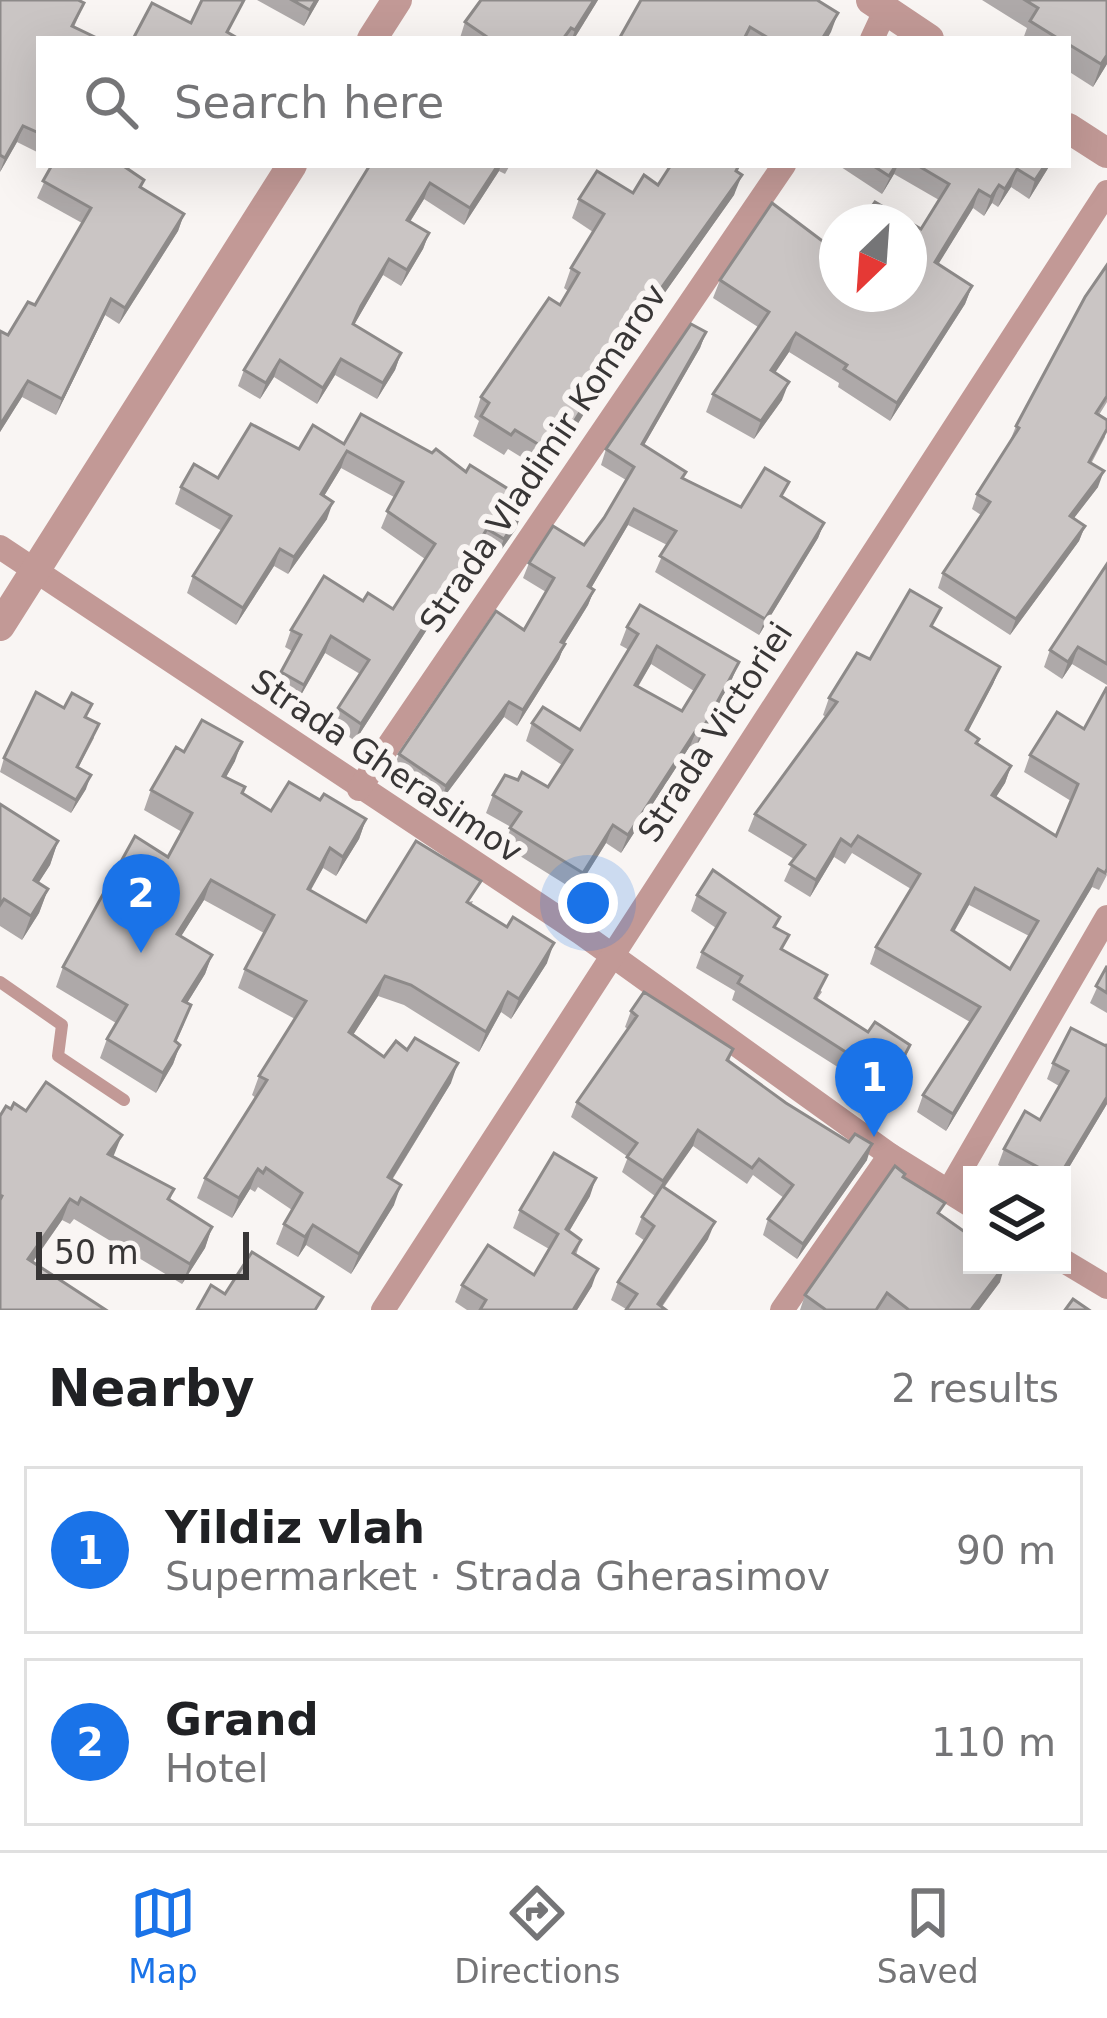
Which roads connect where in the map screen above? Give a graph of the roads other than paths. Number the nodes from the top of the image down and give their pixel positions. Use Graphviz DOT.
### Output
graph roads {
  1 [pos="397,0"];
  2 [pos="876,17"];
  3 [pos="374,36"];
  4 [pos="922,36"];
  5 [pos="1071,130"];
  6 [pos="1107,153"];
  7 [pos="290,168"];
  8 [pos="782,168"];
  9 [pos="1107,192"];
  10 [pos="0,547"];
  11 [pos="36,570"];
  12 [pos="0,626"];
  13 [pos="359,789"];
  14 [pos="1107,917"];
  15 [pos="610,953"];
  16 [pos="0,982"];
  17 [pos="124,1100"];
  18 [pos="890,1155"];
  19 [pos="948,1192"];
  20 [pos="963,1201"];
  21 [pos="1071,1265"];
  22 [pos="1107,1287"];
  23 [pos="383,1310"];
  24 [pos="782,1310"];
  1 -- 3 [label="street"];
  2 -- 4 [label="street"];
  5 -- 6 [label="street"];
  7 -- 11 [label="street"];
  8 -- 13 [label="street, Strada Vladimir Komarov"];
  9 -- 15 [label="street, Strada Victoriei"];
  10 -- 11 [label="street, Strada Gherasimov"];
  11 -- 12 [label="street"];
  11 -- 13 [label="street, Strada Gherasimov"];
  13 -- 15 [label="street, Strada Gherasimov"];
  14 -- 19 [label="street"];
  15 -- 18 [label="street, Strada Gherasimov"];
  15 -- 23 [label="street, Strada Victoriei"];
  16 -- 17 [label="lane"];
  18 -- 19 [label="street, Strada Gherasimov"];
  18 -- 24 [label="street"];
  19 -- 20 [label="street, Strada Gherasimov"];
  21 -- 22 [label="street"];
}
